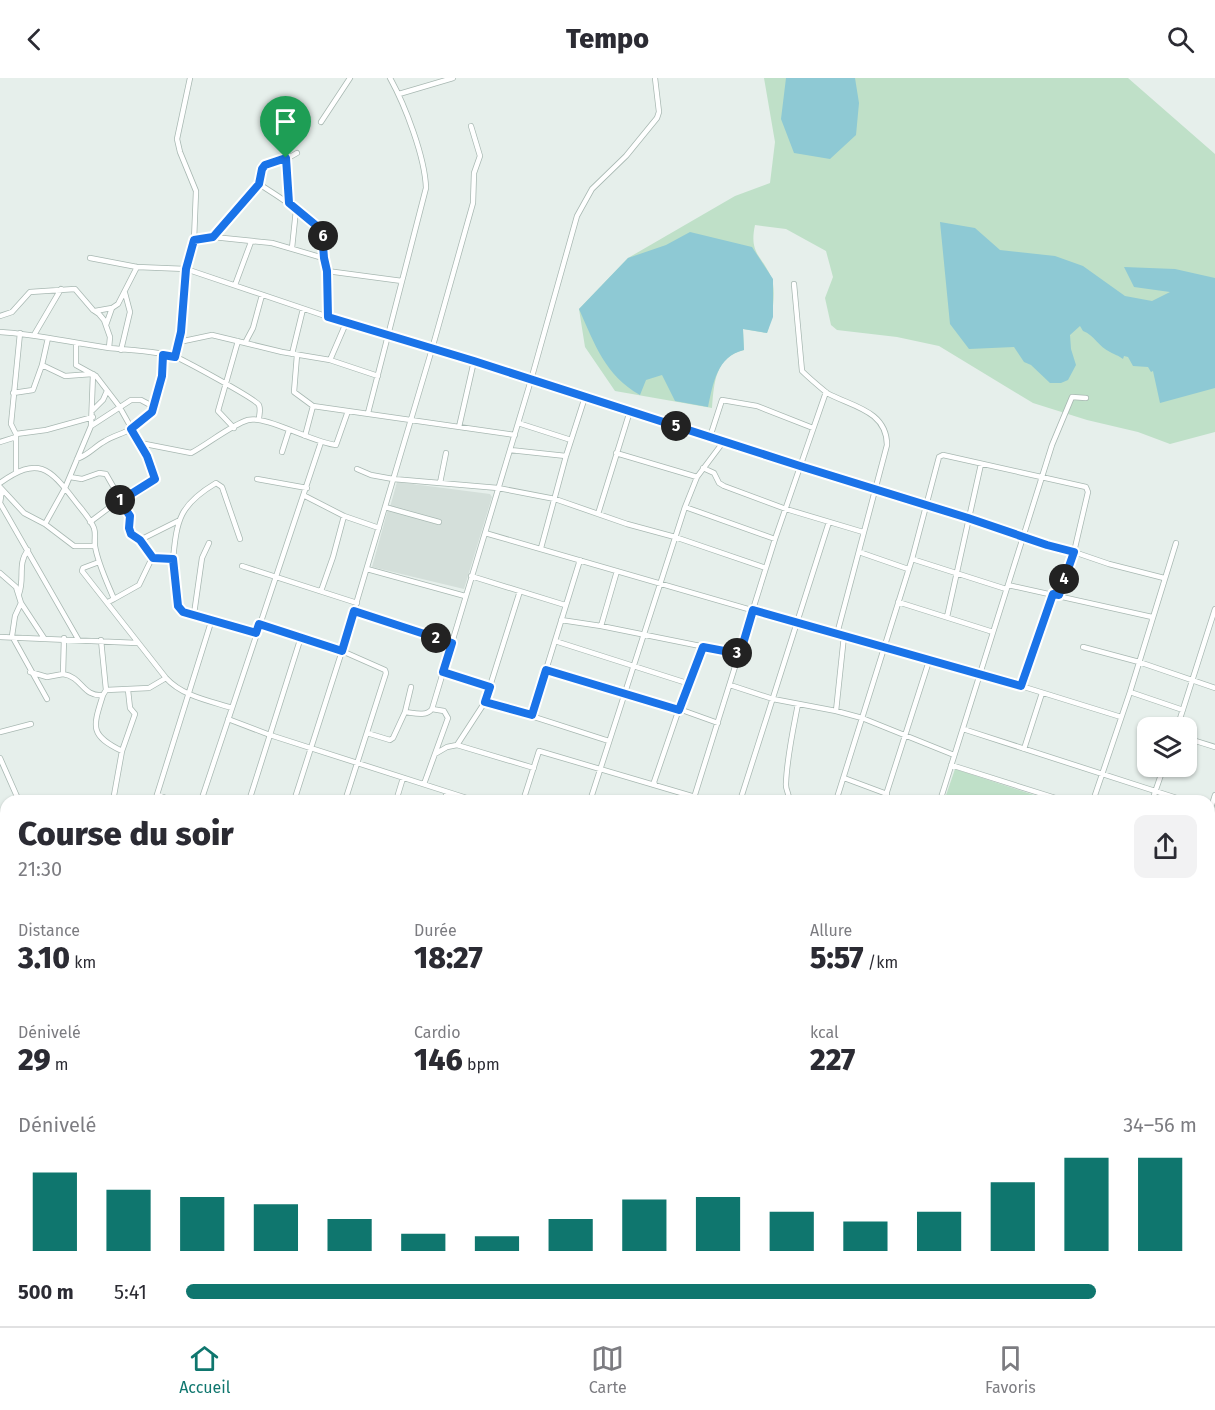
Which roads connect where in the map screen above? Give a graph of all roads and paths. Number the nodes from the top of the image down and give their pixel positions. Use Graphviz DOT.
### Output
graph roads {
  1 [pos="190,78"];
  2 [pos="350,78"];
  3 [pos="390,78"];
  4 [pos="453,78"];
  5 [pos="655,78"];
  6 [pos="399,94"];
  7 [pos="321,122"];
  8 [pos="471,126"];
  9 [pos="297,153"];
  10 [pos="286,158"];
  11 [pos="259,184"];
  12 [pos="289,203"];
  13 [pos="296,210"];
  14 [pos="213,237"];
  15 [pos="194,240"];
  16 [pos="250,242"];
  17 [pos="292,248"];
  18 [pos="90,258"];
  19 [pos="324,258"];
  20 [pos="137,267"];
  21 [pos="186,269"];
  22 [pos="327,271"];
  23 [pos="402,281"];
  24 [pos="794,284"];
  25 [pos="235,285"];
  26 [pos="61,289"];
  27 [pos="124,293"];
  28 [pos="262,295"];
  29 [pos="112,308"];
  30 [pos="303,309"];
  31 [pos="95,311"];
  32 [pos="0,316"];
  33 [pos="328,317"];
  34 [pos="346,323"];
  35 [pos="106,325"];
  36 [pos="0,332"];
  37 [pos="20,333"];
  38 [pos="34,335"];
  39 [pos="388,337"];
  40 [pos="48,338"];
  41 [pos="238,341"];
  42 [pos="179,342"];
  43 [pos="76,343"];
  44 [pos="245,343"];
  45 [pos="109,348"];
  46 [pos="432,349"];
  47 [pos="121,350"];
  48 [pos="294,354"];
  49 [pos="163,355"];
  50 [pos="175,357"];
  51 [pos="330,360"];
  52 [pos="474,361"];
  53 [pos="76,364"];
  54 [pos="42,365"];
  55 [pos="93,374"];
  56 [pos="73,375"];
  57 [pos="378,376"];
  58 [pos="531,380"];
  59 [pos="226,385"];
  60 [pos="107,391"];
  61 [pos="826,392"];
  62 [pos="13,393"];
  63 [pos="585,397"];
  64 [pos="113,398"];
  65 [pos="1086,398"];
  66 [pos="104,400"];
  67 [pos="119,406"];
  68 [pos="314,406"];
  69 [pos="154,407"];
  70 [pos="93,410"];
  71 [pos="348,411"];
  72 [pos="630,411"];
  73 [pos="368,413"];
  74 [pos="93,417"];
  75 [pos="259,419"];
  76 [pos="411,420"];
  77 [pos="518,423"];
  78 [pos="91,426"];
  79 [pos="459,427"];
  80 [pos="234,428"];
  81 [pos="813,428"];
  82 [pos="131,429"];
  83 [pos="289,430"];
  84 [pos="16,435"];
  85 [pos="515,435"];
  86 [pos="305,436"];
  87 [pos="710,437"];
  88 [pos="571,440"];
  89 [pos="724,441"];
  90 [pos="0,442"];
  91 [pos="321,442"];
  92 [pos="140,443"];
  93 [pos="510,450"];
  94 [pos="282,452"];
  95 [pos="446,453"];
  96 [pos="616,453"];
  97 [pos="566,456"];
  98 [pos="77,459"];
  99 [pos="981,464"];
  100 [pos="800,466"];
  101 [pos="703,468"];
  102 [pos="357,469"];
  103 [pos="16,472"];
  104 [pos="70,477"];
  105 [pos="697,477"];
  106 [pos="1042,478"];
  107 [pos="257,479"];
  108 [pos="393,479"];
  109 [pos="440,483"];
  110 [pos="1,487"];
  111 [pos="65,488"];
  112 [pos="308,488"];
  113 [pos="498,488"];
  114 [pos="875,490"];
  115 [pos="305,496"];
  116 [pos="555,499"];
  117 [pos="120,501"];
  118 [pos="927,506"];
  119 [pos="385,507"];
  120 [pos="685,507"];
  121 [pos="786,509"];
  122 [pos="598,514"];
  123 [pos="344,516"];
  124 [pos="968,518"];
  125 [pos="178,521"];
  126 [pos="90,522"];
  127 [pos="439,522"];
  128 [pos="829,522"];
  129 [pos="45,524"];
  130 [pos="379,528"];
  131 [pos="863,532"];
  132 [pos="485,533"];
  133 [pos="675,537"];
  134 [pos="1024,537"];
  135 [pos="240,539"];
  136 [pos="775,539"];
  137 [pos="140,540"];
  138 [pos="209,543"];
  139 [pos="1176,543"];
  140 [pos="95,546"];
  141 [pos="541,548"];
  142 [pos="28,550"];
  143 [pos="859,552"];
  144 [pos="1074,552"];
  145 [pos="153,558"];
  146 [pos="173,559"];
  147 [pos="912,559"];
  148 [pos="580,560"];
  149 [pos="99,562"];
  150 [pos="242,566"];
  151 [pos="367,568"];
  152 [pos="766,568"];
  153 [pos="908,569"];
  154 [pos="617,571"];
  155 [pos="0,573"];
  156 [pos="957,574"];
  157 [pos="276,576"];
  158 [pos="471,576"];
  159 [pos="1164,578"];
  160 [pos="660,584"];
  161 [pos="1007,587"];
  162 [pos="321,591"];
  163 [pos="520,591"];
  164 [pos="19,594"];
  165 [pos="1056,595"];
  166 [pos="465,596"];
  167 [pos="114,599"];
  168 [pos="108,602"];
  169 [pos="898,602"];
  170 [pos="21,603"];
  171 [pos="357,603"];
  172 [pos="565,605"];
  173 [pos="1215,609"];
  174 [pos="753,610"];
  175 [pos="354,611"];
  176 [pos="194,614"];
  177 [pos="1152,616"];
  178 [pos="947,617"];
  179 [pos="212,620"];
  180 [pos="561,620"];
  181 [pos="797,623"];
  182 [pos="259,624"];
  183 [pos="601,626"];
  184 [pos="993,632"];
  185 [pos="256,633"];
  186 [pos="837,634"];
  187 [pos="643,635"];
  188 [pos="12,636"];
  189 [pos="844,636"];
  190 [pos="0,637"];
  191 [pos="301,637"];
  192 [pos="44,638"];
  193 [pos="64,638"];
  194 [pos="78,639"];
  195 [pos="101,640"];
  196 [pos="555,641"];
  197 [pos="137,643"];
  198 [pos="452,643"];
  199 [pos="703,647"];
  200 [pos="1083,647"];
  201 [pos="884,648"];
  202 [pos="342,651"];
  203 [pos="740,654"];
  204 [pos="929,661"];
  205 [pos="1139,662"];
  206 [pos="634,666"];
  207 [pos="546,670"];
  208 [pos="30,672"];
  209 [pos="443,672"];
  210 [pos="63,674"];
  211 [pos="980,676"];
  212 [pos="166,678"];
  213 [pos="1193,681"];
  214 [pos="690,684"];
  215 [pos="730,685"];
  216 [pos="1021,686"];
  217 [pos="411,687"];
  218 [pos="490,687"];
  219 [pos="1215,688"];
  220 [pos="128,690"];
  221 [pos="1130,692"];
  222 [pos="105,693"];
  223 [pos="187,693"];
  224 [pos="1042,693"];
  225 [pos="624,694"];
  226 [pos="46,699"];
  227 [pos="773,699"];
  228 [pos="485,702"];
  229 [pos="798,704"];
  230 [pos="232,708"];
  231 [pos="432,709"];
  232 [pos="679,710"];
  233 [pos="1183,710"];
  234 [pos="836,711"];
  235 [pos="405,712"];
  236 [pos="532,715"];
  237 [pos="1121,717"];
  238 [pos="1181,717"];
  239 [pos="862,718"];
  240 [pos="228,719"];
  241 [pos="718,723"];
  242 [pos="31,724"];
  243 [pos="963,729"];
  244 [pos="0,732"];
  245 [pos="367,733"];
  246 [pos="270,735"];
  247 [pos="906,735"];
  248 [pos="609,741"];
  249 [pos="1197,741"];
  250 [pos="457,745"];
  251 [pos="1215,747"];
  252 [pos="312,748"];
  253 [pos="1024,749"];
  254 [pos="122,751"];
  255 [pos="435,754"];
  256 [pos="954,755"];
  257 [pos="0,758"];
  258 [pos="357,763"];
  259 [pos="951,765"];
  260 [pos="534,768"];
  261 [pos="600,770"];
  262 [pos="1102,774"];
  263 [pos="1160,777"];
  264 [pos="403,778"];
  265 [pos="844,778"];
  266 [pos="424,784"];
  267 [pos="655,785"];
  268 [pos="1155,791"];
  269 [pos="447,792"];
  270 [pos="887,794"];
  271 [pos="16,795"];
  272 [pos="113,795"];
  273 [pos="157,795"];
  274 [pos="203,795"];
  275 [pos="251,795"];
  276 [pos="296,795"];
  277 [pos="347,795"];
  278 [pos="398,795"];
  279 [pos="446,795"];
  280 [pos="457,795"];
  281 [pos="525,795"];
  282 [pos="592,795"];
  283 [pos="683,795"];
  284 [pos="695,795"];
  285 [pos="742,795"];
  286 [pos="789,795"];
  287 [pos="838,795"];
  288 [pos="942,795"];
  289 [pos="1046,795"];
  290 [pos="1095,795"];
  291 [pos="1154,795"];
  292 [pos="1167,795"];
  1 -- 15 [label="street"];
  2 -- 7 [label="street"];
  3 -- 6 [label="street"];
  4 -- 6 [label="street"];
  5 -- 58 [label="street"];
  6 -- 23 [label="street"];
  8 -- 46 [label="street"];
  9 -- 10 [label="street"];
  10 -- 11 [label="street"];
  10 -- 12 [label="street"];
  11 -- 12 [label="street"];
  11 -- 14 [label="street"];
  12 -- 13 [label="street"];
  13 -- 17 [label="street"];
  13 -- 19 [label="street"];
  14 -- 15 [label="street"];
  14 -- 16 [label="street"];
  15 -- 21 [label="street"];
  16 -- 17 [label="street"];
  16 -- 25 [label="street"];
  17 -- 19 [label="street"];
  18 -- 20 [label="street"];
  19 -- 22 [label="street"];
  20 -- 21 [label="street"];
  20 -- 27 [label="street"];
  21 -- 25 [label="street"];
  21 -- 42 [label="street"];
  22 -- 23 [label="street"];
  22 -- 33 [label="street"];
  23 -- 39 [label="street"];
  24 -- 61 [label="street"];
  25 -- 28 [label="street"];
  26 -- 31 [label="street"];
  26 -- 32 [label="street"];
  26 -- 38 [label="street"];
  27 -- 29 [label="street"];
  27 -- 47 [label="street"];
  28 -- 30 [label="street"];
  28 -- 44 [label="street"];
  29 -- 31 [label="street"];
  29 -- 35 [label="street"];
  30 -- 33 [label="street"];
  30 -- 48 [label="street"];
  31 -- 35 [label="street"];
  33 -- 34 [label="street"];
  34 -- 39 [label="street"];
  34 -- 51 [label="street"];
  35 -- 45 [label="street"];
  36 -- 37 [label="street"];
  37 -- 38 [label="street"];
  37 -- 62 [label="street"];
  38 -- 40 [label="street"];
  39 -- 46 [label="street"];
  39 -- 57 [label="street"];
  40 -- 43 [label="street"];
  40 -- 54 [label="street"];
  41 -- 42 [label="street"];
  41 -- 44 [label="street"];
  41 -- 59 [label="street"];
  42 -- 50 [label="street"];
  43 -- 45 [label="street"];
  43 -- 53 [label="street"];
  44 -- 48 [label="street"];
  45 -- 47 [label="street"];
  46 -- 52 [label="street"];
  46 -- 76 [label="street"];
  47 -- 49 [label="street"];
  48 -- 51 [label="street"];
  48 -- 68 [label="street"];
  49 -- 50 [label="street"];
  49 -- 69 [label="street"];
  50 -- 59 [label="street"];
  51 -- 57 [label="street"];
  52 -- 58 [label="street"];
  52 -- 79 [label="street"];
  53 -- 55 [label="street"];
  53 -- 56 [label="street"];
  54 -- 56 [label="street"];
  54 -- 62 [label="street"];
  55 -- 56 [label="street"];
  55 -- 60 [label="street"];
  55 -- 70 [label="street"];
  57 -- 73 [label="street"];
  58 -- 63 [label="street"];
  58 -- 77 [label="street"];
  59 -- 75 [label="street"];
  59 -- 80 [label="street"];
  60 -- 64 [label="street"];
  60 -- 66 [label="street"];
  61 -- 81 [label="street"];
  61 -- 114 [label="street"];
  62 -- 84 [label="street"];
  63 -- 72 [label="street"];
  63 -- 88 [label="street"];
  64 -- 66 [label="street"];
  64 -- 67 [label="street"];
  65 -- 106 [label="street"];
  66 -- 70 [label="street"];
  67 -- 69 [label="street"];
  67 -- 78 [label="street"];
  67 -- 82 [label="street"];
  68 -- 71 [label="street"];
  68 -- 86 [label="street"];
  69 -- 82 [label="street"];
  70 -- 74 [label="street"];
  71 -- 73 [label="street"];
  71 -- 91 [label="street"];
  72 -- 87 [label="street"];
  72 -- 96 [label="street"];
  73 -- 76 [label="street"];
  74 -- 78 [label="street"];
  74 -- 84 [label="street"];
  75 -- 80 [label="street"];
  75 -- 83 [label="street"];
  76 -- 79 [label="street"];
  76 -- 108 [label="street"];
  77 -- 85 [label="street"];
  77 -- 88 [label="street"];
  78 -- 98 [label="street"];
  79 -- 85 [label="street"];
  80 -- 92 [label="street"];
  81 -- 87 [label="street"];
  81 -- 100 [label="street"];
  82 -- 92 [label="street"];
  82 -- 98 [label="street"];
  83 -- 86 [label="street"];
  83 -- 94 [label="street"];
  84 -- 90 [label="street"];
  84 -- 103 [label="street"];
  85 -- 93 [label="street"];
  86 -- 91 [label="street"];
  87 -- 89 [label="street"];
  88 -- 97 [label="street"];
  89 -- 100 [label="street"];
  89 -- 101 [label="street"];
  91 -- 112 [label="street"];
  92 -- 117 [label="street"];
  93 -- 97 [label="street"];
  93 -- 113 [label="street"];
  95 -- 109 [label="street"];
  96 -- 105 [label="street"];
  96 -- 122 [label="street"];
  97 -- 116 [label="street"];
  98 -- 104 [label="street"];
  99 -- 106 [label="street"];
  99 -- 118 [label="street"];
  99 -- 124 [label="street"];
  100 -- 114 [label="street"];
  100 -- 121 [label="street"];
  101 -- 105 [label="street"];
  101 -- 121 [label="street"];
  102 -- 108 [label="street"];
  103 -- 110 [label="street"];
  103 -- 111 [label="street"];
  104 -- 111 [label="street"];
  104 -- 117 [label="street"];
  105 -- 120 [label="street"];
  106 -- 134 [label="street"];
  106 -- 144 [label="street"];
  107 -- 112 [label="street"];
  108 -- 109 [label="street"];
  108 -- 119 [label="street"];
  109 -- 113 [label="street"];
  110 -- 129 [label="street"];
  110 -- 142 [label="street"];
  111 -- 126 [label="street"];
  111 -- 129 [label="street"];
  112 -- 115 [label="street"];
  113 -- 116 [label="street"];
  113 -- 132 [label="street"];
  114 -- 118 [label="street"];
  114 -- 131 [label="street"];
  115 -- 123 [label="street"];
  115 -- 157 [label="street"];
  116 -- 122 [label="street"];
  116 -- 141 [label="street"];
  117 -- 126 [label="street"];
  117 -- 137 [label="street"];
  118 -- 124 [label="street"];
  118 -- 147 [label="street"];
  119 -- 127 [label="street"];
  119 -- 130 [label="street"];
  120 -- 133 [label="street"];
  120 -- 136 [label="street"];
  121 -- 128 [label="street"];
  121 -- 136 [label="street"];
  122 -- 133 [label="street"];
  123 -- 130 [label="street"];
  123 -- 162 [label="street"];
  124 -- 134 [label="street"];
  124 -- 156 [label="street"];
  125 -- 135 [label="street"];
  125 -- 137 [label="street"];
  125 -- 146 [label="street"];
  126 -- 140 [label="street"];
  128 -- 131 [label="street"];
  128 -- 181 [label="street"];
  129 -- 140 [label="street"];
  130 -- 151 [label="street"];
  131 -- 143 [label="street"];
  132 -- 141 [label="street"];
  132 -- 158 [label="street"];
  133 -- 152 [label="street"];
  133 -- 160 [label="street"];
  134 -- 144 [label="street"];
  134 -- 161 [label="street"];
  136 -- 152 [label="street"];
  137 -- 145 [label="street"];
  138 -- 176 [label="street"];
  139 -- 159 [label="street"];
  140 -- 149 [label="street"];
  141 -- 148 [label="street"];
  142 -- 164 [label="street"];
  142 -- 194 [label="street"];
  143 -- 153 [label="street"];
  143 -- 186 [label="street"];
  144 -- 159 [label="street"];
  144 -- 165 [label="street"];
  145 -- 146 [label="street"];
  145 -- 167 [label="street"];
  146 -- 176 [label="street"];
  147 -- 153 [label="street"];
  147 -- 156 [label="street"];
  148 -- 154 [label="street"];
  148 -- 172 [label="street"];
  149 -- 167 [label="street"];
  149 -- 168 [label="street"];
  150 -- 157 [label="street"];
  151 -- 166 [label="street"];
  151 -- 171 [label="street"];
  152 -- 174 [label="street"];
  153 -- 169 [label="street"];
  154 -- 160 [label="street"];
  154 -- 183 [label="street"];
  155 -- 164 [label="street"];
  156 -- 161 [label="street"];
  156 -- 178 [label="street"];
  157 -- 162 [label="street"];
  157 -- 182 [label="street"];
  158 -- 163 [label="street"];
  158 -- 166 [label="street"];
  159 -- 177 [label="street"];
  160 -- 174 [label="street"];
  160 -- 187 [label="street"];
  161 -- 165 [label="street"];
  161 -- 184 [label="street"];
  162 -- 171 [label="street"];
  163 -- 172 [label="street"];
  163 -- 218 [label="street"];
  164 -- 170 [label="street"];
  165 -- 177 [label="street"];
  165 -- 216 [label="street"];
  166 -- 198 [label="street"];
  167 -- 168 [label="street"];
  168 -- 197 [label="street"];
  169 -- 178 [label="street"];
  169 -- 201 [label="street"];
  170 -- 188 [label="street"];
  170 -- 192 [label="street"];
  171 -- 175 [label="street"];
  172 -- 180 [label="street"];
  173 -- 213 [label="street"];
  174 -- 181 [label="street"];
  174 -- 203 [label="street"];
  175 -- 198 [label="street"];
  175 -- 202 [label="street"];
  176 -- 179 [label="street"];
  177 -- 205 [label="street"];
  178 -- 184 [label="street"];
  179 -- 185 [label="street"];
  179 -- 223 [label="street"];
  180 -- 183 [label="street"];
  180 -- 196 [label="street"];
  181 -- 186 [label="street"];
  181 -- 227 [label="street"];
  182 -- 185 [label="street"];
  182 -- 191 [label="street"];
  183 -- 187 [label="street"];
  184 -- 211 [label="street"];
  185 -- 230 [label="street"];
  186 -- 189 [label="street"];
  187 -- 199 [label="street"];
  187 -- 206 [label="street"];
  188 -- 190 [label="street"];
  188 -- 192 [label="street"];
  188 -- 208 [label="street"];
  189 -- 201 [label="street"];
  189 -- 234 [label="street"];
  191 -- 202 [label="street"];
  191 -- 246 [label="street"];
  192 -- 193 [label="street"];
  193 -- 194 [label="street"];
  193 -- 210 [label="street"];
  194 -- 195 [label="street"];
  195 -- 197 [label="street"];
  195 -- 222 [label="street"];
  196 -- 206 [label="street"];
  196 -- 207 [label="street"];
  197 -- 212 [label="street"];
  198 -- 209 [label="street"];
  199 -- 203 [label="street"];
  199 -- 214 [label="street"];
  200 -- 205 [label="street"];
  201 -- 204 [label="street"];
  201 -- 239 [label="street"];
  202 -- 245 [label="street"];
  202 -- 252 [label="street"];
  203 -- 215 [label="street"];
  204 -- 211 [label="street"];
  204 -- 247 [label="street"];
  205 -- 213 [label="street"];
  205 -- 221 [label="street"];
  206 -- 214 [label="street"];
  206 -- 225 [label="street"];
  207 -- 225 [label="street"];
  207 -- 236 [label="street"];
  208 -- 210 [label="street"];
  208 -- 226 [label="street"];
  209 -- 218 [label="street"];
  209 -- 231 [label="street"];
  210 -- 222 [label="street"];
  211 -- 216 [label="street"];
  211 -- 243 [label="street"];
  212 -- 220 [label="street"];
  212 -- 223 [label="street"];
  213 -- 219 [label="street"];
  213 -- 233 [label="street"];
  214 -- 232 [label="street"];
  215 -- 227 [label="street"];
  215 -- 241 [label="street"];
  216 -- 224 [label="street"];
  217 -- 235 [label="street"];
  218 -- 228 [label="street"];
  220 -- 222 [label="street"];
  220 -- 254 [label="street"];
  221 -- 233 [label="street"];
  221 -- 237 [label="street"];
  222 -- 254 [label="street"];
  223 -- 230 [label="street"];
  223 -- 273 [label="street"];
  224 -- 237 [label="street"];
  224 -- 253 [label="street"];
  225 -- 232 [label="street"];
  225 -- 248 [label="street"];
  227 -- 229 [label="street"];
  227 -- 285 [label="street"];
  228 -- 236 [label="street"];
  228 -- 250 [label="street"];
  229 -- 234 [label="street"];
  229 -- 286 [label="street"];
  230 -- 240 [label="street"];
  231 -- 235 [label="street"];
  231 -- 255 [label="street"];
  232 -- 241 [label="street"];
  232 -- 267 [label="street"];
  233 -- 238 [label="street"];
  234 -- 239 [label="street"];
  235 -- 245 [label="street"];
  236 -- 248 [label="street"];
  237 -- 262 [label="street"];
  239 -- 247 [label="street"];
  239 -- 265 [label="street"];
  240 -- 246 [label="street"];
  240 -- 274 [label="street"];
  241 -- 284 [label="street"];
  242 -- 244 [label="street"];
  243 -- 253 [label="street"];
  243 -- 256 [label="street"];
  245 -- 258 [label="street"];
  246 -- 252 [label="street"];
  246 -- 275 [label="street"];
  247 -- 256 [label="street"];
  247 -- 270 [label="street"];
  248 -- 261 [label="street"];
  249 -- 251 [label="street"];
  250 -- 255 [label="street"];
  250 -- 260 [label="street"];
  252 -- 258 [label="street"];
  252 -- 276 [label="street"];
  253 -- 262 [label="street"];
  254 -- 272 [label="street"];
  255 -- 266 [label="street"];
  256 -- 259 [label="street"];
  257 -- 271 [label="street"];
  258 -- 264 [label="street"];
  258 -- 277 [label="street"];
  259 -- 288 [label="street"];
  259 -- 289 [label="street"];
  260 -- 261 [label="street"];
  260 -- 281 [label="street"];
  261 -- 267 [label="street"];
  261 -- 282 [label="street"];
  262 -- 268 [label="street"];
  262 -- 290 [label="street"];
  263 -- 268 [label="street"];
  264 -- 266 [label="street"];
  264 -- 278 [label="street"];
  265 -- 270 [label="street"];
  265 -- 287 [label="street"];
  266 -- 269 [label="street"];
  267 -- 283 [label="street"];
  268 -- 291 [label="street"];
  268 -- 292 [label="street"];
  269 -- 279 [label="street"];
  269 -- 280 [label="street"];
}
